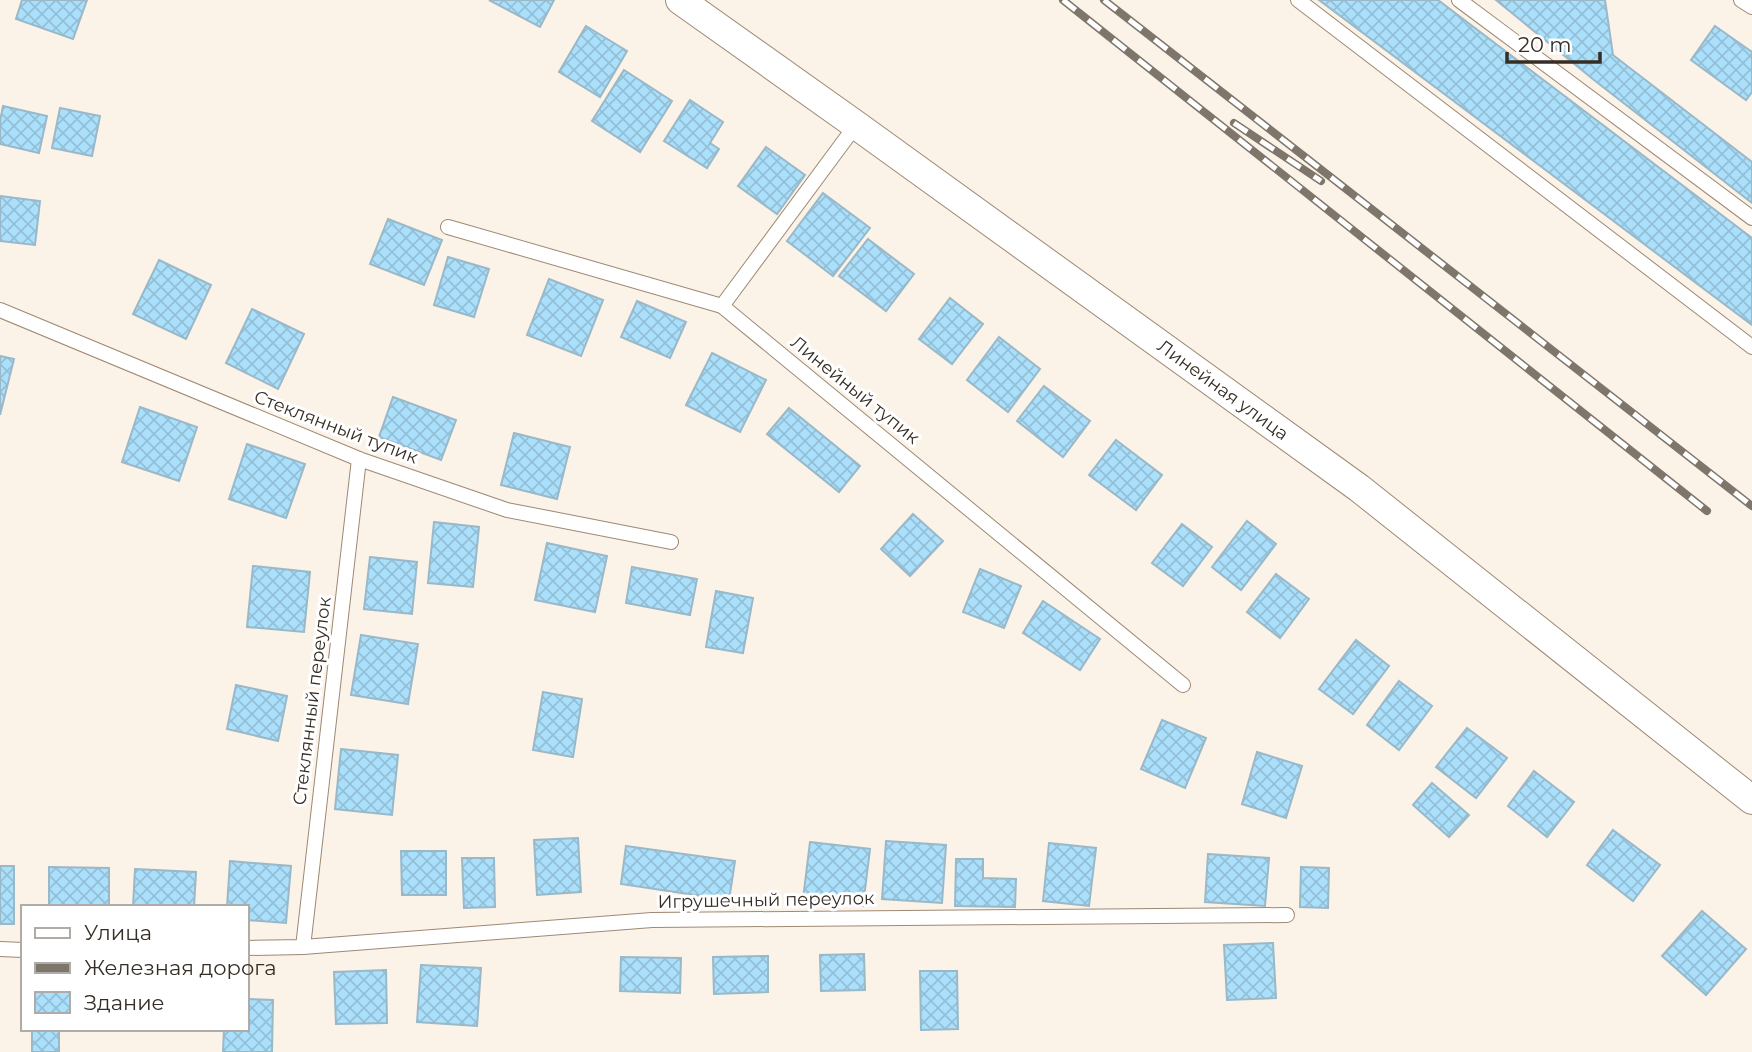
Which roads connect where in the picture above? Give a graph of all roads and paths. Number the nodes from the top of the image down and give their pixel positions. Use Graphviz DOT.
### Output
graph roads {
  1 [pos="680,0"];
  2 [pos="1298,0"];
  3 [pos="1459,0"];
  4 [pos="1741,0"];
  5 [pos="1752,7"];
  6 [pos="856,125"];
  7 [pos="1752,218"];
  8 [pos="448,227"];
  9 [pos="722,306"];
  10 [pos="0,310"];
  11 [pos="1752,346"];
  12 [pos="359,459"];
  13 [pos="671,542"];
  14 [pos="1183,685"];
  15 [pos="1752,800"];
  16 [pos="1287,915"];
  17 [pos="303,947"];
  18 [pos="248,948"];
  19 [pos="0,949"];
  20 [pos="21,950"];
  1 -- 6 [label="street, Линейная улица"];
  2 -- 11 [label="lane"];
  3 -- 7 [label="lane"];
  4 -- 5 [label="lane"];
  6 -- 9 [label="lane"];
  6 -- 15 [label="street, Линейная улица"];
  8 -- 9 [label="lane, Линейный тупик"];
  9 -- 14 [label="lane, Линейный тупик"];
  10 -- 12 [label="lane, Стеклянный тупик"];
  12 -- 13 [label="lane, Стеклянный тупик"];
  12 -- 17 [label="lane, Стеклянный переулок"];
  16 -- 17 [label="lane, Игрушечный переулок"];
  17 -- 18 [label="lane, Игрушечный переулок"];
  19 -- 20 [label="lane"];
}
